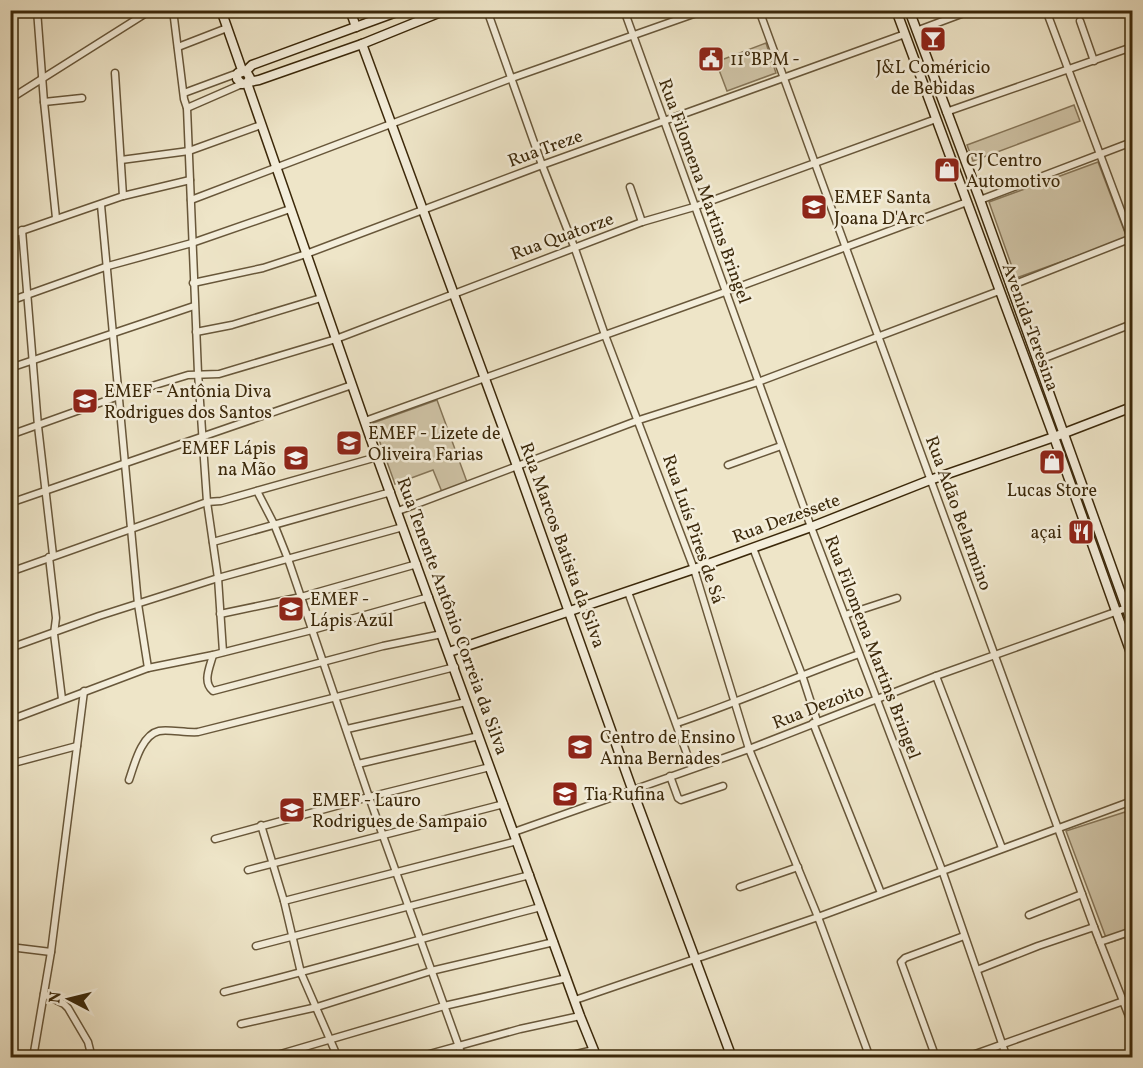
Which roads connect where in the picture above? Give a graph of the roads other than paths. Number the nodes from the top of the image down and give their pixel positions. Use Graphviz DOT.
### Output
graph roads {
  1 [pos="37,10"];
  2 [pos="151,10"];
  3 [pos="173,10"];
  4 [pos="220,10"];
  5 [pos="350,10"];
  6 [pos="402,10"];
  7 [pos="447,10"];
  8 [pos="488,10"];
  9 [pos="624,10"];
  10 [pos="705,10"];
  11 [pos="759,10"];
  12 [pos="896,10"];
  13 [pos="909,10"];
  14 [pos="972,10"];
  15 [pos="1046,10"];
  16 [pos="1080,21"];
  17 [pos="356,27"];
  18 [pos="226,28"];
  19 [pos="916,31"];
  20 [pos="905,34"];
  21 [pos="633,35"];
  22 [pos="362,44"];
  23 [pos="178,47"];
  24 [pos="1132,47"];
  25 [pos="1094,61"];
  26 [pos="1069,70"];
  27 [pos="242,71"];
  28 [pos="115,73"];
  29 [pos="784,77"];
  30 [pos="512,78"];
  31 [pos="42,80"];
  32 [pos="246,83"];
  33 [pos="184,93"];
  34 [pos="82,98"];
  35 [pos="10,99"];
  36 [pos="44,102"];
  37 [pos="187,108"];
  38 [pos="946,112"];
  39 [pos="936,119"];
  40 [pos="663,122"];
  41 [pos="391,123"];
  42 [pos="261,125"];
  43 [pos="1132,142"];
  44 [pos="189,151"];
  45 [pos="1100,155"];
  46 [pos="121,160"];
  47 [pos="966,162"];
  48 [pos="815,163"];
  49 [pos="542,165"];
  50 [pos="954,166"];
  51 [pos="276,167"];
  52 [pos="190,180"];
  53 [pos="630,187"];
  54 [pos="123,196"];
  55 [pos="191,200"];
  56 [pos="980,200"];
  57 [pos="967,202"];
  58 [pos="101,205"];
  59 [pos="694,207"];
  60 [pos="290,209"];
  61 [pos="423,209"];
  62 [pos="56,218"];
  63 [pos="642,222"];
  64 [pos="22,230"];
  65 [pos="10,235"];
  66 [pos="1132,239"];
  67 [pos="192,243"];
  68 [pos="846,247"];
  69 [pos="575,249"];
  70 [pos="306,254"];
  71 [pos="108,266"];
  72 [pos="193,283"];
  73 [pos="1010,286"];
  74 [pos="999,291"];
  75 [pos="725,292"];
  76 [pos="453,294"];
  77 [pos="28,295"];
  78 [pos="321,298"];
  79 [pos="10,301"];
  80 [pos="194,306"];
  81 [pos="1132,324"];
  82 [pos="196,332"];
  83 [pos="114,333"];
  84 [pos="605,335"];
  85 [pos="879,336"];
  86 [pos="336,339"];
  87 [pos="33,359"];
  88 [pos="1037,361"];
  89 [pos="10,368"];
  90 [pos="198,373"];
  91 [pos="484,378"];
  92 [pos="758,382"];
  93 [pos="352,385"];
  94 [pos="118,396"];
  95 [pos="1132,407"];
  96 [pos="639,420"];
  97 [pos="365,421"];
  98 [pos="38,426"];
  99 [pos="1064,434"];
  100 [pos="10,435"];
  101 [pos="203,436"];
  102 [pos="1054,438"];
  103 [pos="781,446"];
  104 [pos="377,456"];
  105 [pos="1073,461"];
  106 [pos="125,463"];
  107 [pos="728,465"];
  108 [pos="1064,465"];
  109 [pos="517,466"];
  110 [pos="930,480"];
  111 [pos="1082,485"];
  112 [pos="1072,489"];
  113 [pos="45,491"];
  114 [pos="257,491"];
  115 [pos="391,492"];
  116 [pos="207,502"];
  117 [pos="10,503"];
  118 [pos="398,511"];
  119 [pos="274,524"];
  120 [pos="403,527"];
  121 [pos="811,527"];
  122 [pos="130,529"];
  123 [pos="213,542"];
  124 [pos="753,548"];
  125 [pos="51,556"];
  126 [pos="288,559"];
  127 [pos="417,564"];
  128 [pos="694,570"];
  129 [pos="10,572"];
  130 [pos="218,578"];
  131 [pos="628,592"];
  132 [pos="301,597"];
  133 [pos="429,597"];
  134 [pos="897,598"];
  135 [pos="138,604"];
  136 [pos="1130,607"];
  137 [pos="569,612"];
  138 [pos="1116,612"];
  139 [pos="220,614"];
  140 [pos="845,615"];
  141 [pos="1132,624"];
  142 [pos="312,630"];
  143 [pos="54,634"];
  144 [pos="442,634"];
  145 [pos="10,648"];
  146 [pos="224,652"];
  147 [pos="449,652"];
  148 [pos="860,654"];
  149 [pos="213,655"];
  150 [pos="996,655"];
  151 [pos="1132,656"];
  152 [pos="325,663"];
  153 [pos="455,667"];
  154 [pos="148,668"];
  155 [pos="802,675"];
  156 [pos="936,676"];
  157 [pos="84,691"];
  158 [pos="335,697"];
  159 [pos="62,699"];
  160 [pos="878,699"];
  161 [pos="466,702"];
  162 [pos="735,704"];
  163 [pos="10,720"];
  164 [pos="815,722"];
  165 [pos="677,723"];
  166 [pos="347,729"];
  167 [pos="479,736"];
  168 [pos="77,746"];
  169 [pos="749,749"];
  170 [pos="10,764"];
  171 [pos="358,764"];
  172 [pos="490,767"];
  173 [pos="692,768"];
  174 [pos="670,776"];
  175 [pos="129,780"];
  176 [pos="723,786"];
  177 [pos="632,789"];
  178 [pos="369,796"];
  179 [pos="1132,801"];
  180 [pos="504,804"];
  181 [pos="261,825"];
  182 [pos="1059,828"];
  183 [pos="382,834"];
  184 [pos="516,836"];
  185 [pos="215,839"];
  186 [pos="1002,848"];
  187 [pos="272,862"];
  188 [pos="798,867"];
  189 [pos="248,870"];
  190 [pos="942,870"];
  191 [pos="398,872"];
  192 [pos="530,875"];
  193 [pos="740,887"];
  194 [pos="881,893"];
  195 [pos="1082,894"];
  196 [pos="284,901"];
  197 [pos="409,905"];
  198 [pos="541,907"];
  199 [pos="1029,915"];
  200 [pos="818,917"];
  201 [pos="1094,927"];
  202 [pos="1132,931"];
  203 [pos="964,936"];
  204 [pos="292,937"];
  205 [pos="420,938"];
  206 [pos="554,942"];
  207 [pos="1100,942"];
  208 [pos="256,946"];
  209 [pos="10,947"];
  210 [pos="51,952"];
  211 [pos="695,959"];
  212 [pos="431,970"];
  213 [pos="977,970"];
  214 [pos="301,973"];
  215 [pos="567,978"];
  216 [pos="224,992"];
  217 [pos="44,994"];
  218 [pos="1132,998"];
  219 [pos="575,1000"];
  220 [pos="1123,1002"];
  221 [pos="444,1006"];
  222 [pos="316,1007"];
  223 [pos="580,1016"];
  224 [pos="241,1024"];
  225 [pos="1132,1024"];
  226 [pos="331,1040"];
  227 [pos="1003,1044"];
  228 [pos="458,1047"];
  229 [pos="595,1054"];
  230 [pos="33,1058"];
  231 [pos="92,1058"];
  232 [pos="267,1058"];
  233 [pos="338,1058"];
  234 [pos="415,1058"];
  235 [pos="463,1058"];
  236 [pos="559,1058"];
  237 [pos="732,1058"];
  238 [pos="870,1058"];
  239 [pos="936,1058"];
  240 [pos="964,1058"];
  241 [pos="1007,1058"];
  1 -- 31 [label="street"];
  2 -- 31 [label="street"];
  3 -- 23 [label="street"];
  4 -- 18 [label="main road, Rua Tenente Antônio Correia da Silva"];
  5 -- 17 [label="main road"];
  6 -- 17 [label="main road"];
  7 -- 22 [label="main road"];
  8 -- 30 [label="street, Rua Luís Pires de Sá"];
  9 -- 21 [label="street, Rua Filomena Martins Bringel"];
  10 -- 21 [label="street"];
  11 -- 29 [label="street, Rua Adão Belarmino"];
  12 -- 20 [label="main road, Avenida Teresina"];
  13 -- 19 [label="main road, Avenida Teresina"];
  14 -- 19 [label="street"];
  15 -- 26 [label="street"];
  16 -- 25 [label="street"];
  17 -- 22 [label="main road"];
  17 -- 22 [label="main road"];
  17 -- 27 [label="main road"];
  18 -- 23 [label="street"];
  18 -- 27 [label="main road, Rua Tenente Antônio Correia da Silva"];
  19 -- 38 [label="main road, Avenida Teresina"];
  20 -- 29 [label="street, Rua Treze"];
  20 -- 39 [label="main road, Avenida Teresina"];
  21 -- 30 [label="street"];
  21 -- 40 [label="street, Rua Filomena Martins Bringel"];
  22 -- 32 [label="main road"];
  22 -- 41 [label="main road, Rua Marcos Batista da Silva"];
  23 -- 33 [label="street"];
  24 -- 25 [label="street"];
  25 -- 26 [label="street"];
  26 -- 38 [label="street"];
  26 -- 45 [label="street"];
  27 -- 32 [label="main road, Rua Tenente Antônio Correia da Silva"];
  27 -- 33 [label="street"];
  28 -- 46 [label="street"];
  29 -- 40 [label="street, Rua Treze"];
  29 -- 48 [label="street, Rua Adão Belarmino"];
  30 -- 41 [label="street"];
  30 -- 49 [label="street, Rua Luís Pires de Sá"];
  31 -- 35 [label="street"];
  31 -- 36 [label="street"];
  32 -- 37 [label="street"];
  32 -- 42 [label="main road, Rua Tenente Antônio Correia da Silva"];
  33 -- 37 [label="street"];
  34 -- 36 [label="street"];
  36 -- 62 [label="street"];
  37 -- 44 [label="street"];
  38 -- 47 [label="main road, Avenida Teresina"];
  39 -- 48 [label="street, Rua Quatorze"];
  39 -- 50 [label="main road, Avenida Teresina"];
  40 -- 49 [label="street, Rua Treze"];
  40 -- 59 [label="street, Rua Filomena Martins Bringel"];
  41 -- 51 [label="street"];
  41 -- 61 [label="main road, Rua Marcos Batista da Silva"];
  42 -- 44 [label="street"];
  42 -- 51 [label="main road, Rua Tenente Antônio Correia da Silva"];
  43 -- 45 [label="street"];
  44 -- 46 [label="street"];
  44 -- 52 [label="street"];
  45 -- 56 [label="street"];
  45 -- 66 [label="street"];
  46 -- 54 [label="street"];
  47 -- 50 [label="main road"];
  47 -- 56 [label="main road, Avenida Teresina"];
  48 -- 59 [label="street, Rua Quatorze"];
  48 -- 68 [label="street, Rua Adão Belarmino"];
  49 -- 61 [label="street, Rua Treze"];
  49 -- 69 [label="street, Rua Luís Pires de Sá"];
  50 -- 57 [label="main road, Avenida Teresina"];
  51 -- 55 [label="street"];
  51 -- 60 [label="main road, Rua Tenente Antônio Correia da Silva"];
  52 -- 54 [label="street"];
  52 -- 55 [label="street"];
  53 -- 63 [label="street"];
  54 -- 58 [label="street"];
  55 -- 67 [label="street"];
  56 -- 73 [label="main road, Avenida Teresina"];
  57 -- 68 [label="street"];
  57 -- 74 [label="main road, Avenida Teresina"];
  58 -- 62 [label="street"];
  58 -- 71 [label="street"];
  59 -- 63 [label="street, Rua Quatorze"];
  59 -- 75 [label="street, Rua Filomena Martins Bringel"];
  60 -- 67 [label="street"];
  60 -- 70 [label="main road, Rua Tenente Antônio Correia da Silva"];
  61 -- 70 [label="street, Rua Treze"];
  61 -- 76 [label="main road, Rua Marcos Batista da Silva"];
  62 -- 64 [label="street"];
  63 -- 69 [label="street, Rua Quatorze"];
  64 -- 65 [label="street"];
  64 -- 77 [label="street"];
  66 -- 73 [label="street"];
  67 -- 71 [label="street"];
  67 -- 72 [label="street"];
  68 -- 75 [label="street"];
  68 -- 85 [label="street, Rua Adão Belarmino"];
  69 -- 76 [label="street, Rua Quatorze"];
  69 -- 84 [label="street, Rua Luís Pires de Sá"];
  70 -- 72 [label="street, Rua Treze"];
  70 -- 78 [label="main road, Rua Tenente Antônio Correia da Silva"];
  71 -- 77 [label="street"];
  71 -- 83 [label="street"];
  72 -- 80 [label="street"];
  73 -- 88 [label="main road, Avenida Teresina"];
  74 -- 85 [label="street"];
  74 -- 102 [label="main road, Avenida Teresina"];
  75 -- 84 [label="street"];
  75 -- 92 [label="street, Rua Filomena Martins Bringel"];
  76 -- 86 [label="street, Rua Quatorze"];
  76 -- 91 [label="main road, Rua Marcos Batista da Silva"];
  77 -- 79 [label="street"];
  77 -- 87 [label="street"];
  78 -- 82 [label="street"];
  78 -- 86 [label="main road, Rua Tenente Antônio Correia da Silva"];
  80 -- 82 [label="street"];
  80 -- 83 [label="street"];
  81 -- 88 [label="street"];
  82 -- 90 [label="street"];
  83 -- 87 [label="street"];
  83 -- 94 [label="street"];
  84 -- 91 [label="street"];
  84 -- 96 [label="street, Rua Luís Pires de Sá"];
  85 -- 92 [label="street"];
  85 -- 110 [label="street, Rua Adão Belarmino"];
  86 -- 90 [label="street, Rua Quatorze"];
  86 -- 93 [label="main road, Rua Tenente Antônio Correia da Silva"];
  87 -- 89 [label="street"];
  87 -- 98 [label="street"];
  88 -- 99 [label="main road, Avenida Teresina"];
  90 -- 94 [label="street, Rua Quatorze"];
  90 -- 101 [label="street"];
  91 -- 97 [label="street"];
  91 -- 109 [label="main road, Rua Marcos Batista da Silva"];
  92 -- 96 [label="street"];
  92 -- 103 [label="street, Rua Filomena Martins Bringel"];
  93 -- 97 [label="main road, Rua Tenente Antônio Correia da Silva"];
  93 -- 101 [label="street"];
  94 -- 98 [label="street, Rua Quatorze"];
  94 -- 106 [label="street"];
  95 -- 99 [label="main road, Rua Dezessete"];
  96 -- 109 [label="street"];
  96 -- 128 [label="street, Rua Luís Pires de Sá"];
  97 -- 104 [label="main road, Rua Tenente Antônio Correia da Silva"];
  98 -- 100 [label="street, Rua Quatorze"];
  98 -- 113 [label="street"];
  99 -- 102 [label="main road, Rua Dezessete"];
  99 -- 105 [label="main road, Avenida Teresina"];
  101 -- 106 [label="street"];
  101 -- 116 [label="street"];
  102 -- 108 [label="main road, Avenida Teresina"];
  102 -- 110 [label="main road, Rua Dezessete"];
  103 -- 107 [label="street"];
  103 -- 121 [label="street, Rua Filomena Martins Bringel"];
  104 -- 114 [label="street"];
  104 -- 115 [label="main road, Rua Tenente Antônio Correia da Silva"];
  105 -- 108 [label="main road"];
  105 -- 111 [label="main road, Avenida Teresina"];
  106 -- 113 [label="street"];
  106 -- 122 [label="street"];
  108 -- 112 [label="main road, Avenida Teresina"];
  109 -- 118 [label="street"];
  109 -- 137 [label="main road, Rua Marcos Batista da Silva"];
  110 -- 121 [label="main road, Rua Dezessete"];
  110 -- 150 [label="street, Rua Adão Belarmino"];
  111 -- 112 [label="main road"];
  111 -- 136 [label="main road, Avenida Teresina"];
  112 -- 138 [label="main road, Avenida Teresina"];
  113 -- 117 [label="street"];
  113 -- 125 [label="street"];
  114 -- 116 [label="street"];
  114 -- 119 [label="street"];
  115 -- 118 [label="main road, Rua Tenente Antônio Correia da Silva"];
  115 -- 119 [label="street"];
  116 -- 122 [label="street"];
  116 -- 123 [label="street"];
  118 -- 120 [label="main road, Rua Tenente Antônio Correia da Silva"];
  119 -- 123 [label="street"];
  119 -- 126 [label="street"];
  120 -- 126 [label="street"];
  120 -- 127 [label="main road, Rua Tenente Antônio Correia da Silva"];
  121 -- 124 [label="main road, Rua Dezessete"];
  121 -- 140 [label="street, Rua Filomena Martins Bringel"];
  122 -- 125 [label="street"];
  122 -- 135 [label="street"];
  123 -- 130 [label="street"];
  124 -- 128 [label="main road, Rua Dezessete"];
  124 -- 155 [label="street"];
  125 -- 129 [label="street"];
  125 -- 143 [label="street"];
  126 -- 130 [label="street"];
  126 -- 132 [label="street"];
  127 -- 132 [label="street"];
  127 -- 133 [label="main road, Rua Tenente Antônio Correia da Silva"];
  128 -- 131 [label="main road, Rua Dezessete"];
  128 -- 162 [label="street, Rua Luís Pires de Sá"];
  130 -- 135 [label="street"];
  130 -- 139 [label="street"];
  131 -- 137 [label="main road, Rua Dezessete"];
  131 -- 165 [label="street"];
  132 -- 139 [label="street"];
  132 -- 142 [label="street"];
  133 -- 142 [label="street"];
  133 -- 144 [label="main road, Rua Tenente Antônio Correia da Silva"];
  134 -- 140 [label="street"];
  135 -- 143 [label="street"];
  135 -- 154 [label="street"];
  136 -- 138 [label="street, Rua Dezoito"];
  136 -- 141 [label="main road, Avenida Teresina"];
  137 -- 147 [label="main road, Rua Dezessete"];
  137 -- 177 [label="main road, Rua Marcos Batista da Silva"];
  138 -- 150 [label="street, Rua Dezoito"];
  138 -- 151 [label="main road, Avenida Teresina"];
  139 -- 146 [label="street"];
  140 -- 148 [label="street, Rua Filomena Martins Bringel"];
  142 -- 146 [label="street"];
  142 -- 152 [label="street"];
  143 -- 145 [label="street"];
  143 -- 159 [label="street"];
  144 -- 147 [label="main road, Rua Tenente Antônio Correia da Silva"];
  144 -- 152 [label="street"];
  146 -- 149 [label="street"];
  147 -- 153 [label="main road, Rua Tenente Antônio Correia da Silva"];
  148 -- 155 [label="street"];
  148 -- 160 [label="street, Rua Filomena Martins Bringel"];
  149 -- 152 [label="street"];
  149 -- 154 [label="street"];
  150 -- 156 [label="street, Rua Dezoito"];
  150 -- 182 [label="street, Rua Adão Belarmino"];
  152 -- 158 [label="street"];
  153 -- 158 [label="street"];
  153 -- 161 [label="main road, Rua Tenente Antônio Correia da Silva"];
  154 -- 157 [label="street"];
  155 -- 162 [label="street"];
  155 -- 164 [label="street"];
  156 -- 160 [label="street, Rua Dezoito"];
  156 -- 186 [label="street"];
  157 -- 159 [label="street"];
  157 -- 168 [label="street"];
  158 -- 166 [label="street"];
  158 -- 175 [label="street"];
  159 -- 163 [label="street"];
  160 -- 164 [label="street, Rua Dezoito"];
  160 -- 190 [label="street, Rua Filomena Martins Bringel"];
  161 -- 166 [label="street"];
  161 -- 167 [label="main road, Rua Tenente Antônio Correia da Silva"];
  162 -- 165 [label="street"];
  162 -- 169 [label="street, Rua Luís Pires de Sá"];
  164 -- 169 [label="street, Rua Dezoito"];
  164 -- 194 [label="street"];
  165 -- 173 [label="street"];
  166 -- 171 [label="street"];
  167 -- 171 [label="street"];
  167 -- 172 [label="main road, Rua Tenente Antônio Correia da Silva"];
  168 -- 170 [label="street"];
  168 -- 210 [label="street"];
  169 -- 173 [label="street, Rua Dezoito"];
  169 -- 188 [label="street, Rua Luís Pires de Sá"];
  171 -- 178 [label="street"];
  172 -- 178 [label="street"];
  172 -- 180 [label="main road, Rua Tenente Antônio Correia da Silva"];
  173 -- 174 [label="street, Rua Dezoito"];
  174 -- 176 [label="street"];
  174 -- 177 [label="street, Rua Dezoito"];
  177 -- 184 [label="street, Rua Dezoito"];
  177 -- 211 [label="main road, Rua Marcos Batista da Silva"];
  178 -- 181 [label="street"];
  178 -- 183 [label="street"];
  179 -- 182 [label="street"];
  180 -- 183 [label="street"];
  180 -- 184 [label="main road, Rua Tenente Antônio Correia da Silva"];
  181 -- 185 [label="street"];
  181 -- 187 [label="street"];
  182 -- 186 [label="street"];
  182 -- 195 [label="street, Rua Adão Belarmino"];
  183 -- 187 [label="street"];
  183 -- 191 [label="street"];
  184 -- 191 [label="street, Rua Dezoito"];
  184 -- 192 [label="main road, Rua Tenente Antônio Correia da Silva"];
  186 -- 190 [label="street"];
  187 -- 189 [label="street"];
  187 -- 196 [label="street"];
  188 -- 193 [label="street"];
  188 -- 200 [label="street, Rua Luís Pires de Sá"];
  190 -- 194 [label="street"];
  190 -- 203 [label="street, Rua Filomena Martins Bringel"];
  191 -- 196 [label="street, Rua Dezoito"];
  191 -- 197 [label="street"];
  192 -- 197 [label="street"];
  192 -- 198 [label="main road, Rua Tenente Antônio Correia da Silva"];
  194 -- 200 [label="street"];
  195 -- 199 [label="street"];
  195 -- 201 [label="street, Rua Adão Belarmino"];
  196 -- 204 [label="street"];
  197 -- 204 [label="street"];
  197 -- 205 [label="street"];
  198 -- 205 [label="street"];
  198 -- 206 [label="main road, Rua Tenente Antônio Correia da Silva"];
  200 -- 211 [label="street"];
  200 -- 238 [label="street, Rua Luís Pires de Sá"];
  201 -- 207 [label="street, Rua Adão Belarmino"];
  201 -- 213 [label="street"];
  202 -- 207 [label="street"];
  203 -- 213 [label="street, Rua Filomena Martins Bringel"];
  203 -- 239 [label="street"];
  204 -- 208 [label="street"];
  204 -- 214 [label="street"];
  205 -- 212 [label="street"];
  205 -- 214 [label="street"];
  206 -- 212 [label="street"];
  206 -- 215 [label="main road, Rua Tenente Antônio Correia da Silva"];
  207 -- 220 [label="street, Rua Adão Belarmino"];
  209 -- 210 [label="street"];
  210 -- 217 [label="street"];
  211 -- 219 [label="street"];
  211 -- 237 [label="main road, Rua Marcos Batista da Silva"];
  212 -- 221 [label="street"];
  212 -- 222 [label="street"];
  213 -- 227 [label="street, Rua Filomena Martins Bringel"];
  214 -- 216 [label="street"];
  214 -- 222 [label="street"];
  215 -- 219 [label="main road, Rua Tenente Antônio Correia da Silva"];
  215 -- 221 [label="street"];
  217 -- 230 [label="street"];
  217 -- 231 [label="street"];
  218 -- 220 [label="street"];
  219 -- 223 [label="main road, Rua Tenente Antônio Correia da Silva"];
  220 -- 225 [label="street, Rua Adão Belarmino"];
  220 -- 227 [label="street"];
  221 -- 226 [label="street"];
  221 -- 228 [label="street"];
  222 -- 224 [label="street"];
  222 -- 226 [label="street"];
  223 -- 228 [label="street"];
  223 -- 229 [label="main road, Rua Tenente Antônio Correia da Silva"];
  226 -- 232 [label="street"];
  226 -- 233 [label="street"];
  227 -- 240 [label="street"];
  227 -- 241 [label="street, Rua Filomena Martins Bringel"];
  228 -- 234 [label="street"];
  228 -- 235 [label="street"];
  229 -- 236 [label="street"];
}
